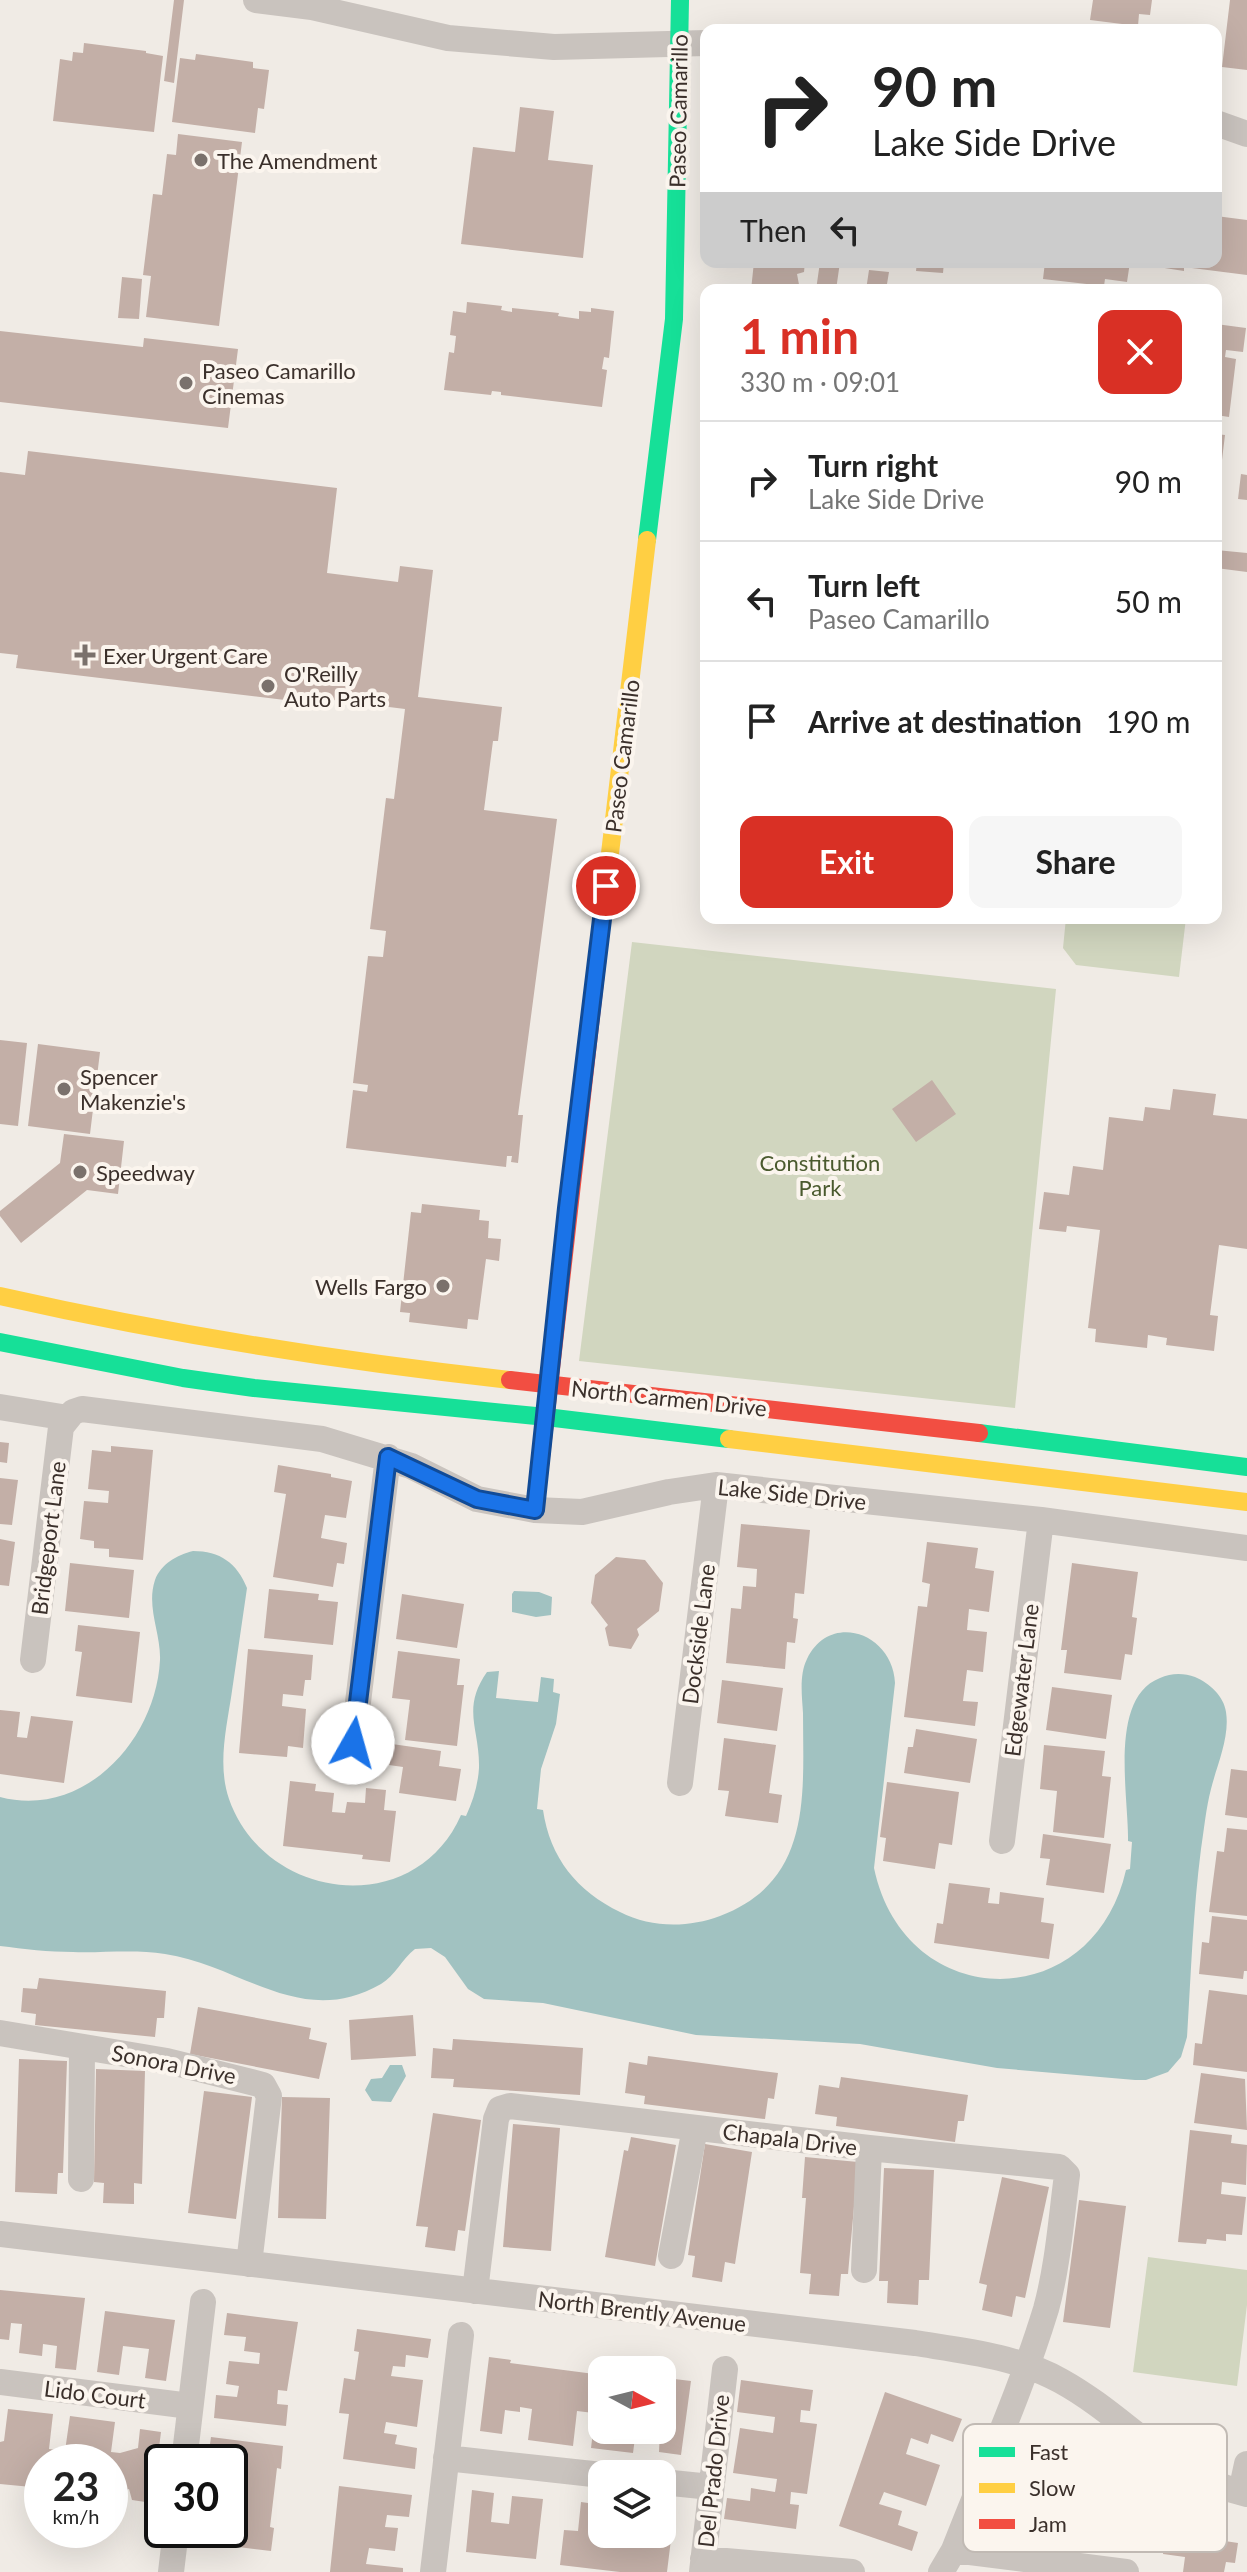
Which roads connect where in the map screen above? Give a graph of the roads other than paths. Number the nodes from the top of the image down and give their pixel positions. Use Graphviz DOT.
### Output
graph roads {
  1 [pos="256,0"];
  2 [pos="680,0"];
  3 [pos="679,43"];
  4 [pos="700,43"];
  5 [pos="1222,125"];
  6 [pos="1247,134"];
  7 [pos="0,1296"];
  8 [pos="0,1342"];
  9 [pos="549,1385"];
  10 [pos="0,1407"];
  11 [pos="546,1417"];
  12 [pos="68,1418"];
  13 [pos="388,1457"];
  14 [pos="1247,1467"];
  15 [pos="716,1485"];
  16 [pos="1247,1502"];
  17 [pos="535,1510"];
  18 [pos="1041,1520"];
  19 [pos="1247,1548"];
  20 [pos="33,1660"];
  21 [pos="353,1743"];
  22 [pos="680,1783"];
  23 [pos="1002,1841"];
  24 [pos="0,2033"];
  25 [pos="82,2047"];
  26 [pos="695,2128"];
  27 [pos="869,2148"];
  28 [pos="81,2179"];
  29 [pos="0,2234"];
  30 [pos="671,2256"];
  31 [pos="249,2264"];
  32 [pos="864,2270"];
  33 [pos="475,2291"];
  34 [pos="203,2302"];
  35 [pos="461,2335"];
  36 [pos="1027,2365"];
  37 [pos="725,2369"];
  38 [pos="0,2382"];
  39 [pos="190,2406"];
  40 [pos="1003,2424"];
  41 [pos="1122,2424"];
  42 [pos="186,2444"];
  43 [pos="446,2458"];
  44 [pos="1247,2464"];
  45 [pos="588,2473"];
  46 [pos="676,2483"];
  47 [pos="711,2487"];
  48 [pos="1244,2493"];
  49 [pos="963,2524"];
  50 [pos="174,2548"];
  51 [pos="948,2561"];
  52 [pos="703,2566"];
  53 [pos="171,2572"];
  54 [pos="433,2572"];
  55 [pos="852,2572"];
  56 [pos="1126,2572"];
  1 -- 3 [label="street"];
  2 -- 3 [label="main road, Paseo Camarillo"];
  3 -- 4 [label="street"];
  3 -- 9 [label="main road, Paseo Camarillo"];
  5 -- 6 [label="street"];
  7 -- 9 [label="main road, North Carmen Drive"];
  8 -- 11 [label="main road, North Carmen Drive"];
  9 -- 11 [label="main road, Paseo Camarillo"];
  9 -- 14 [label="main road, North Carmen Drive"];
  10 -- 12 [label="street"];
  11 -- 16 [label="main road, North Carmen Drive"];
  11 -- 17 [label="main road, Paseo Camarillo"];
  12 -- 13 [label="street, Lake Side Drive"];
  12 -- 20 [label="street, Bridgeport Lane"];
  13 -- 17 [label="street, Lake Side Drive"];
  13 -- 21 [label="street"];
  15 -- 17 [label="street, Lake Side Drive"];
  15 -- 18 [label="street, Lake Side Drive"];
  15 -- 22 [label="street, Dockside Lane"];
  18 -- 19 [label="street, Lake Side Drive"];
  18 -- 23 [label="street, Edgewater Lane"];
  24 -- 25 [label="street, Sonora Drive"];
  25 -- 28 [label="street"];
  25 -- 31 [label="street, Sonora Drive"];
  26 -- 27 [label="street, Chapala Drive"];
  26 -- 30 [label="street"];
  26 -- 33 [label="street, Chapala Drive"];
  27 -- 32 [label="street"];
  27 -- 36 [label="street, Chapala Drive"];
  29 -- 31 [label="street, North Brently Avenue"];
  31 -- 33 [label="street, North Brently Avenue"];
  33 -- 36 [label="street, North Brently Avenue"];
  34 -- 39 [label="street"];
  35 -- 43 [label="street"];
  36 -- 40 [label="street"];
  36 -- 41 [label="street, North Brently Avenue"];
  37 -- 47 [label="street, Del Prado Drive"];
  38 -- 39 [label="street, Lido Court"];
  39 -- 42 [label="street"];
  43 -- 45 [label="street"];
  43 -- 54 [label="street"];
  44 -- 48 [label="street"];
  46 -- 47 [label="street"];
  47 -- 52 [label="street, Del Prado Drive"];
  49 -- 51 [label="street"];
  50 -- 53 [label="street"];
  51 -- 56 [label="street"];
  52 -- 55 [label="street"];
}
